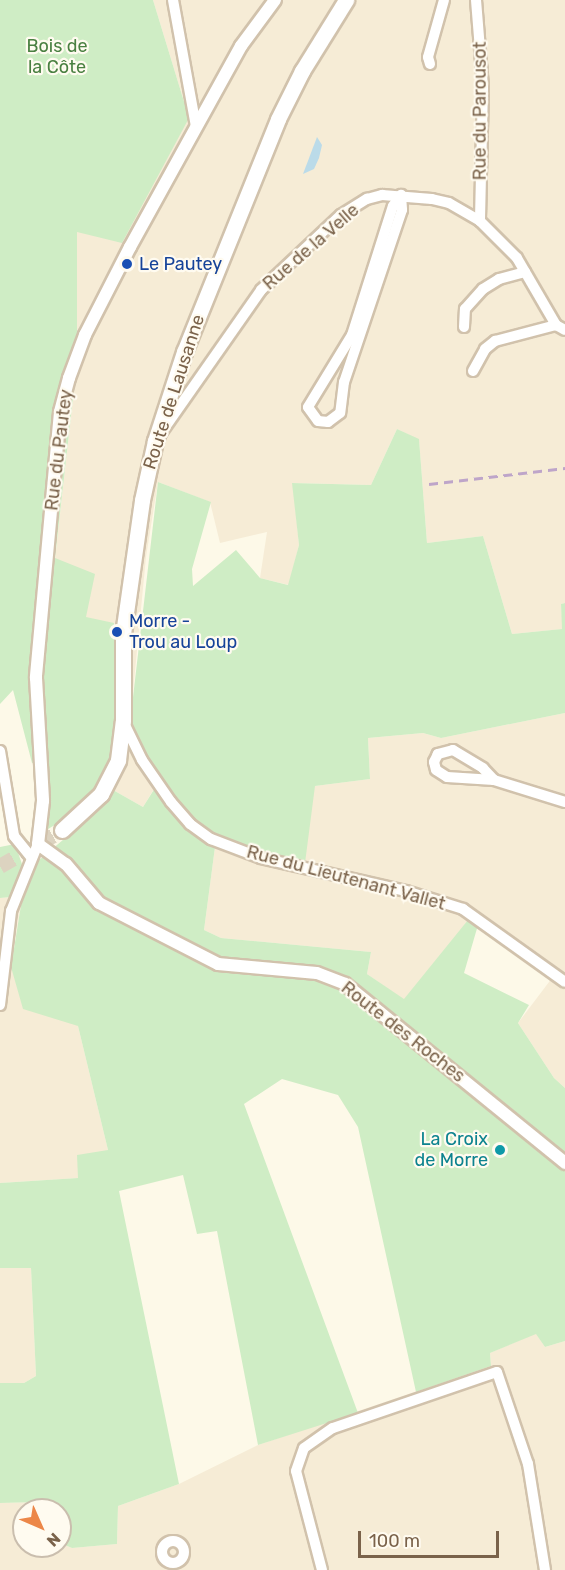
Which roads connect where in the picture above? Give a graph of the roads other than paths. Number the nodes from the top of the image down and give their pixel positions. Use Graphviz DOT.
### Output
graph roads {
  1 [pos="173,0"];
  2 [pos="275,0"];
  3 [pos="346,0"];
  4 [pos="444,0"];
  5 [pos="476,0"];
  6 [pos="430,64"];
  7 [pos="196,126"];
  8 [pos="401,195"];
  9 [pos="480,221"];
  10 [pos="525,272"];
  11 [pos="372,287"];
  12 [pos="463,323"];
  13 [pos="560,328"];
  14 [pos="473,371"];
  15 [pos="155,441"];
  16 [pos="123,721"];
  17 [pos="0,751"];
  18 [pos="118,760"];
  19 [pos="142,760"];
  20 [pos="494,780"];
  21 [pos="565,802"];
  22 [pos="62,830"];
  23 [pos="38,844"];
  24 [pos="32,858"];
  25 [pos="565,982"];
  26 [pos="0,1005"];
  27 [pos="565,1163"];
  28 [pos="322,1570"];
  29 [pos="545,1570"];
  1 -- 7 [label="street"];
  2 -- 7 [label="street, Rue du Pautey"];
  3 -- 15 [label="main road, Route de Lausanne"];
  4 -- 6 [label="street"];
  5 -- 9 [label="street, Rue du Parousot"];
  7 -- 23 [label="street, Rue du Pautey"];
  8 -- 9 [label="street, Rue de la Velle"];
  8 -- 11 [label="street"];
  8 -- 15 [label="street, Rue de la Velle"];
  9 -- 10 [label="street, Rue de la Velle"];
  10 -- 12 [label="street"];
  10 -- 13 [label="street, Rue de la Velle"];
  11 -- 11 [label="street"];
  13 -- 14 [label="street"];
  15 -- 16 [label="main road, Route de Lausanne"];
  16 -- 18 [label="main road, Route de Lausanne"];
  16 -- 19 [label="street, Rue du Lieutenant Vallet"];
  17 -- 24 [label="street"];
  18 -- 19 [label="street"];
  18 -- 22 [label="main road, Route de Lausanne"];
  19 -- 25 [label="street, Rue du Lieutenant Vallet"];
  20 -- 20 [label="street"];
  20 -- 21 [label="street"];
  23 -- 24 [label="street"];
  23 -- 27 [label="street, Route des Roches"];
  24 -- 26 [label="street"];
  28 -- 29 [label="street"];
}
